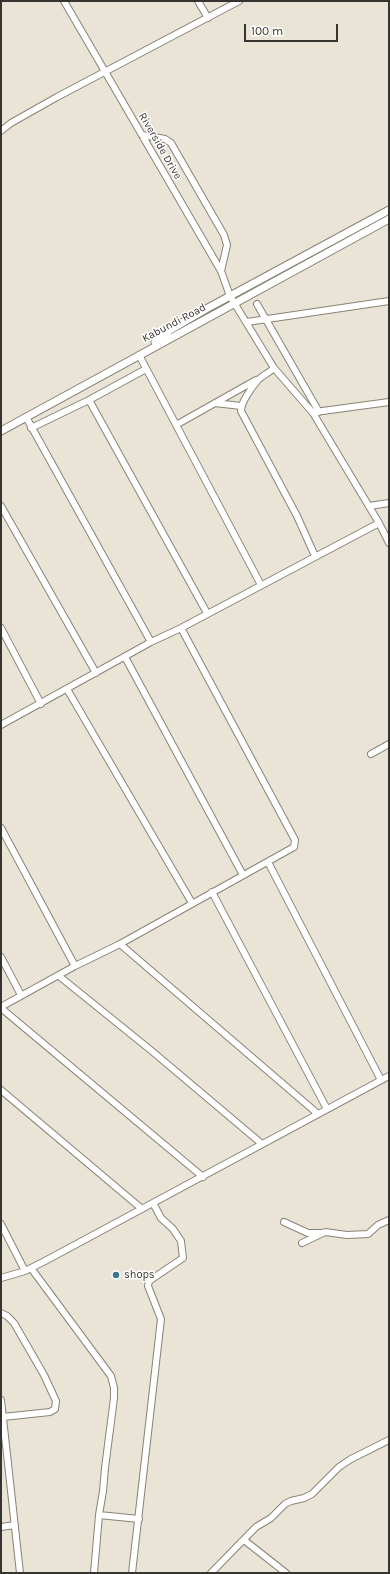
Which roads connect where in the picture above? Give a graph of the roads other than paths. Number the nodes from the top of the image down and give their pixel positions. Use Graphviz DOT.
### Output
graph roads {
  1 [pos="64,1"];
  2 [pos="198,1"];
  3 [pos="239,1"];
  4 [pos="208,18"];
  5 [pos="106,72"];
  6 [pos="1,131"];
  7 [pos="142,135"];
  8 [pos="389,210"];
  9 [pos="389,219"];
  10 [pos="221,271"];
  11 [pos="230,296"];
  12 [pos="389,301"];
  13 [pos="234,303"];
  14 [pos="257,304"];
  15 [pos="266,319"];
  16 [pos="247,322"];
  17 [pos="139,355"];
  18 [pos="274,368"];
  19 [pos="146,369"];
  20 [pos="260,378"];
  21 [pos="89,400"];
  22 [pos="389,402"];
  23 [pos="215,403"];
  24 [pos="241,406"];
  25 [pos="316,412"];
  26 [pos="26,417"];
  27 [pos="176,425"];
  28 [pos="31,428"];
  29 [pos="1,431"];
  30 [pos="389,503"];
  31 [pos="1,506"];
  32 [pos="369,506"];
  33 [pos="379,522"];
  34 [pos="389,543"];
  35 [pos="315,556"];
  36 [pos="261,585"];
  37 [pos="207,613"];
  38 [pos="1,628"];
  39 [pos="181,628"];
  40 [pos="152,642"];
  41 [pos="125,657"];
  42 [pos="96,673"];
  43 [pos="67,689"];
  44 [pos="41,704"];
  45 [pos="1,725"];
  46 [pos="389,744"];
  47 [pos="371,754"];
  48 [pos="1,828"];
  49 [pos="268,862"];
  50 [pos="243,875"];
  51 [pos="212,892"];
  52 [pos="192,903"];
  53 [pos="120,944"];
  54 [pos="1,957"];
  55 [pos="75,966"];
  56 [pos="59,976"];
  57 [pos="21,995"];
  58 [pos="1,1008"];
  59 [pos="389,1076"];
  60 [pos="381,1080"];
  61 [pos="1,1090"];
  62 [pos="327,1109"];
  63 [pos="318,1114"];
  64 [pos="262,1144"];
  65 [pos="203,1177"];
  66 [pos="153,1203"];
  67 [pos="142,1209"];
  68 [pos="389,1220"];
  69 [pos="284,1222"];
  70 [pos="1,1224"];
  71 [pos="325,1232"];
  72 [pos="302,1243"];
  73 [pos="31,1268"];
  74 [pos="25,1271"];
  75 [pos="1,1278"];
  76 [pos="1,1313"];
  77 [pos="1,1400"];
  78 [pos="3,1417"];
  79 [pos="389,1440"];
  80 [pos="99,1514"];
  81 [pos="139,1519"];
  82 [pos="15,1525"];
  83 [pos="1,1527"];
  84 [pos="244,1540"];
  85 [pos="20,1573"];
  86 [pos="94,1573"];
  87 [pos="132,1573"];
  88 [pos="211,1573"];
  89 [pos="286,1573"];
  1 -- 5 [label="street, Riverside Drive"];
  2 -- 4 [label="street"];
  3 -- 4 [label="street"];
  4 -- 5 [label="street"];
  5 -- 6 [label="street"];
  5 -- 7 [label="street, Riverside Drive"];
  7 -- 10 [label="street, Riverside Drive"];
  7 -- 10 [label="street"];
  8 -- 11 [label="street, Kabundi Road"];
  9 -- 13 [label="street, Kabundi Road"];
  10 -- 11 [label="street, Riverside Drive"];
  11 -- 13 [label="street, Riverside Drive"];
  11 -- 17 [label="street, Kabundi Road"];
  12 -- 15 [label="street"];
  13 -- 16 [label="street, Riverside Drive"];
  13 -- 17 [label="street, Kabundi Road"];
  14 -- 15 [label="street"];
  15 -- 16 [label="street"];
  15 -- 25 [label="street"];
  16 -- 18 [label="street, Riverside Drive"];
  17 -- 19 [label="street"];
  17 -- 26 [label="street"];
  18 -- 20 [label="street"];
  18 -- 25 [label="street, Riverside Drive"];
  19 -- 21 [label="street"];
  19 -- 27 [label="street"];
  20 -- 23 [label="street"];
  20 -- 24 [label="street"];
  21 -- 28 [label="street"];
  21 -- 37 [label="street"];
  22 -- 25 [label="street"];
  23 -- 24 [label="street"];
  23 -- 27 [label="street"];
  24 -- 35 [label="street"];
  25 -- 32 [label="street"];
  26 -- 28 [label="street"];
  26 -- 29 [label="street"];
  27 -- 36 [label="street"];
  28 -- 40 [label="street"];
  30 -- 32 [label="street"];
  31 -- 42 [label="street"];
  32 -- 33 [label="street"];
  33 -- 34 [label="street"];
  33 -- 35 [label="street"];
  35 -- 36 [label="street"];
  36 -- 37 [label="street"];
  37 -- 39 [label="street"];
  38 -- 44 [label="street"];
  39 -- 40 [label="street"];
  39 -- 49 [label="street"];
  40 -- 41 [label="street"];
  41 -- 42 [label="street"];
  41 -- 50 [label="street"];
  42 -- 43 [label="street"];
  43 -- 44 [label="street"];
  43 -- 52 [label="street"];
  44 -- 45 [label="street"];
  46 -- 47 [label="street"];
  48 -- 55 [label="street"];
  49 -- 50 [label="street"];
  49 -- 60 [label="street"];
  50 -- 51 [label="street"];
  51 -- 52 [label="street"];
  51 -- 62 [label="street"];
  52 -- 53 [label="street"];
  53 -- 55 [label="street"];
  53 -- 63 [label="street"];
  54 -- 57 [label="street"];
  55 -- 56 [label="street"];
  56 -- 57 [label="street"];
  56 -- 64 [label="street"];
  57 -- 58 [label="street"];
  58 -- 65 [label="street"];
  59 -- 60 [label="street"];
  60 -- 62 [label="street"];
  61 -- 67 [label="street"];
  62 -- 63 [label="street"];
  63 -- 64 [label="street"];
  64 -- 65 [label="street"];
  65 -- 66 [label="street"];
  66 -- 67 [label="street"];
  66 -- 81 [label="street"];
  67 -- 73 [label="street"];
  68 -- 71 [label="street"];
  69 -- 71 [label="street"];
  70 -- 74 [label="street"];
  71 -- 72 [label="street"];
  73 -- 74 [label="street"];
  73 -- 80 [label="street"];
  74 -- 75 [label="street"];
  76 -- 78 [label="street"];
  77 -- 78 [label="street"];
  78 -- 82 [label="street"];
  79 -- 84 [label="street"];
  80 -- 81 [label="street"];
  80 -- 86 [label="street"];
  81 -- 87 [label="street"];
  82 -- 83 [label="street"];
  82 -- 85 [label="street"];
  84 -- 88 [label="street"];
  84 -- 89 [label="street"];
}
